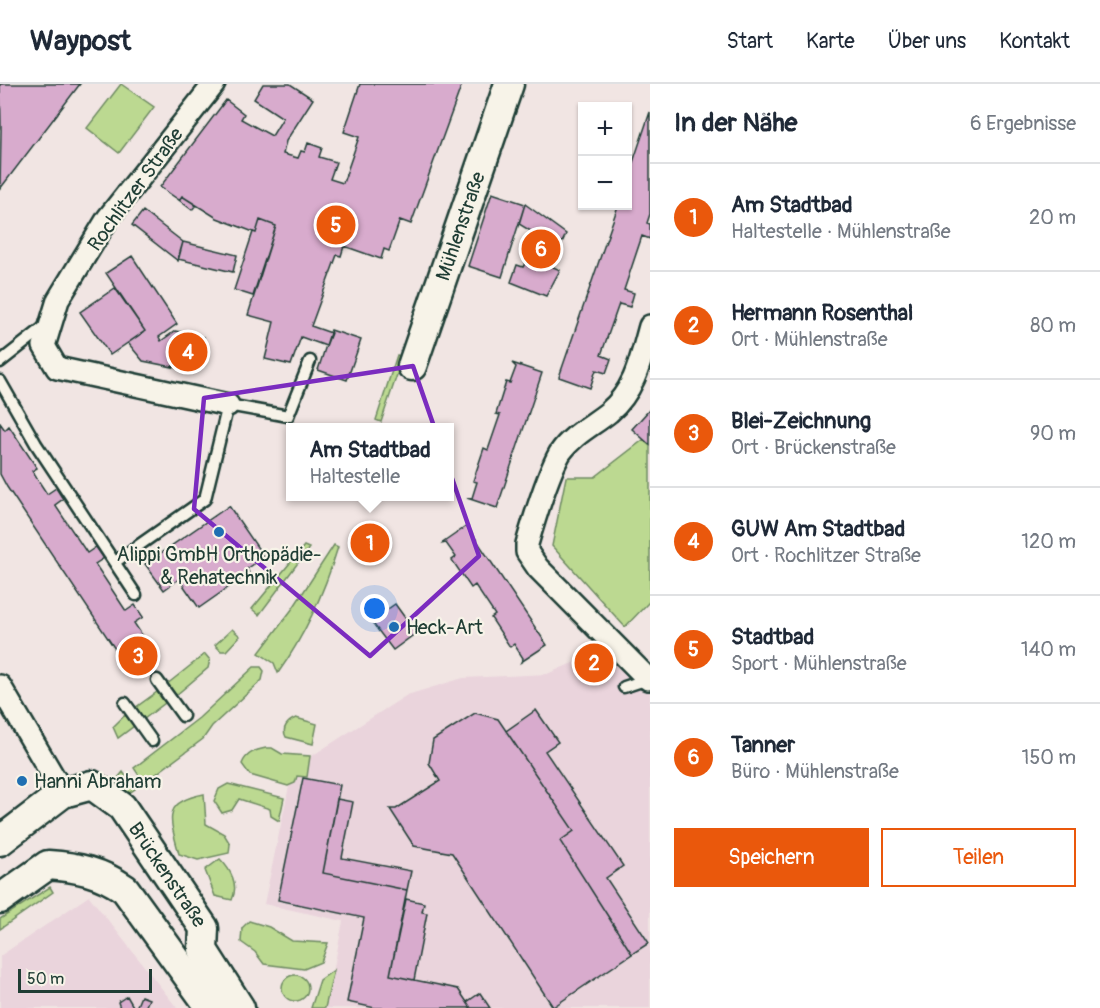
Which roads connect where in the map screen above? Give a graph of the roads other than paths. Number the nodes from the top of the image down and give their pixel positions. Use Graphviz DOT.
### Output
graph roads {
  1 [pos="214,84"];
  2 [pos="509,84"];
  3 [pos="51,321"];
  4 [pos="650,326"];
  5 [pos="310,361"];
  6 [pos="0,362"];
  7 [pos="412,366"];
  8 [pos="0,381"];
  9 [pos="228,405"];
  10 [pos="115,562"];
  11 [pos="136,595"];
  12 [pos="649,678"];
  13 [pos="157,680"];
  14 [pos="0,686"];
  15 [pos="624,687"];
  16 [pos="125,704"];
  17 [pos="183,716"];
  18 [pos="152,741"];
  19 [pos="63,794"];
  20 [pos="0,841"];
  21 [pos="0,899"];
  22 [pos="211,1008"];
  23 [pos="240,1008"];
  1 -- 3 [label="street, Rochlitzer Straße"];
  2 -- 7 [label="main road, Mühlenstraße"];
  3 -- 6 [label="lane"];
  3 -- 9 [label="street, Rochlitzer Straße"];
  4 -- 12 [label="street"];
  5 -- 9 [label="lane"];
  8 -- 10 [label="lane"];
  9 -- 10 [label="lane"];
  10 -- 11 [label="lane"];
  12 -- 15 [label="lane"];
  13 -- 17 [label="lane"];
  14 -- 19 [label="street"];
  16 -- 18 [label="lane"];
  19 -- 20 [label="main road"];
  19 -- 23 [label="main road, Brückenstraße"];
  21 -- 22 [label="main road, Brückenstraße"];
}
